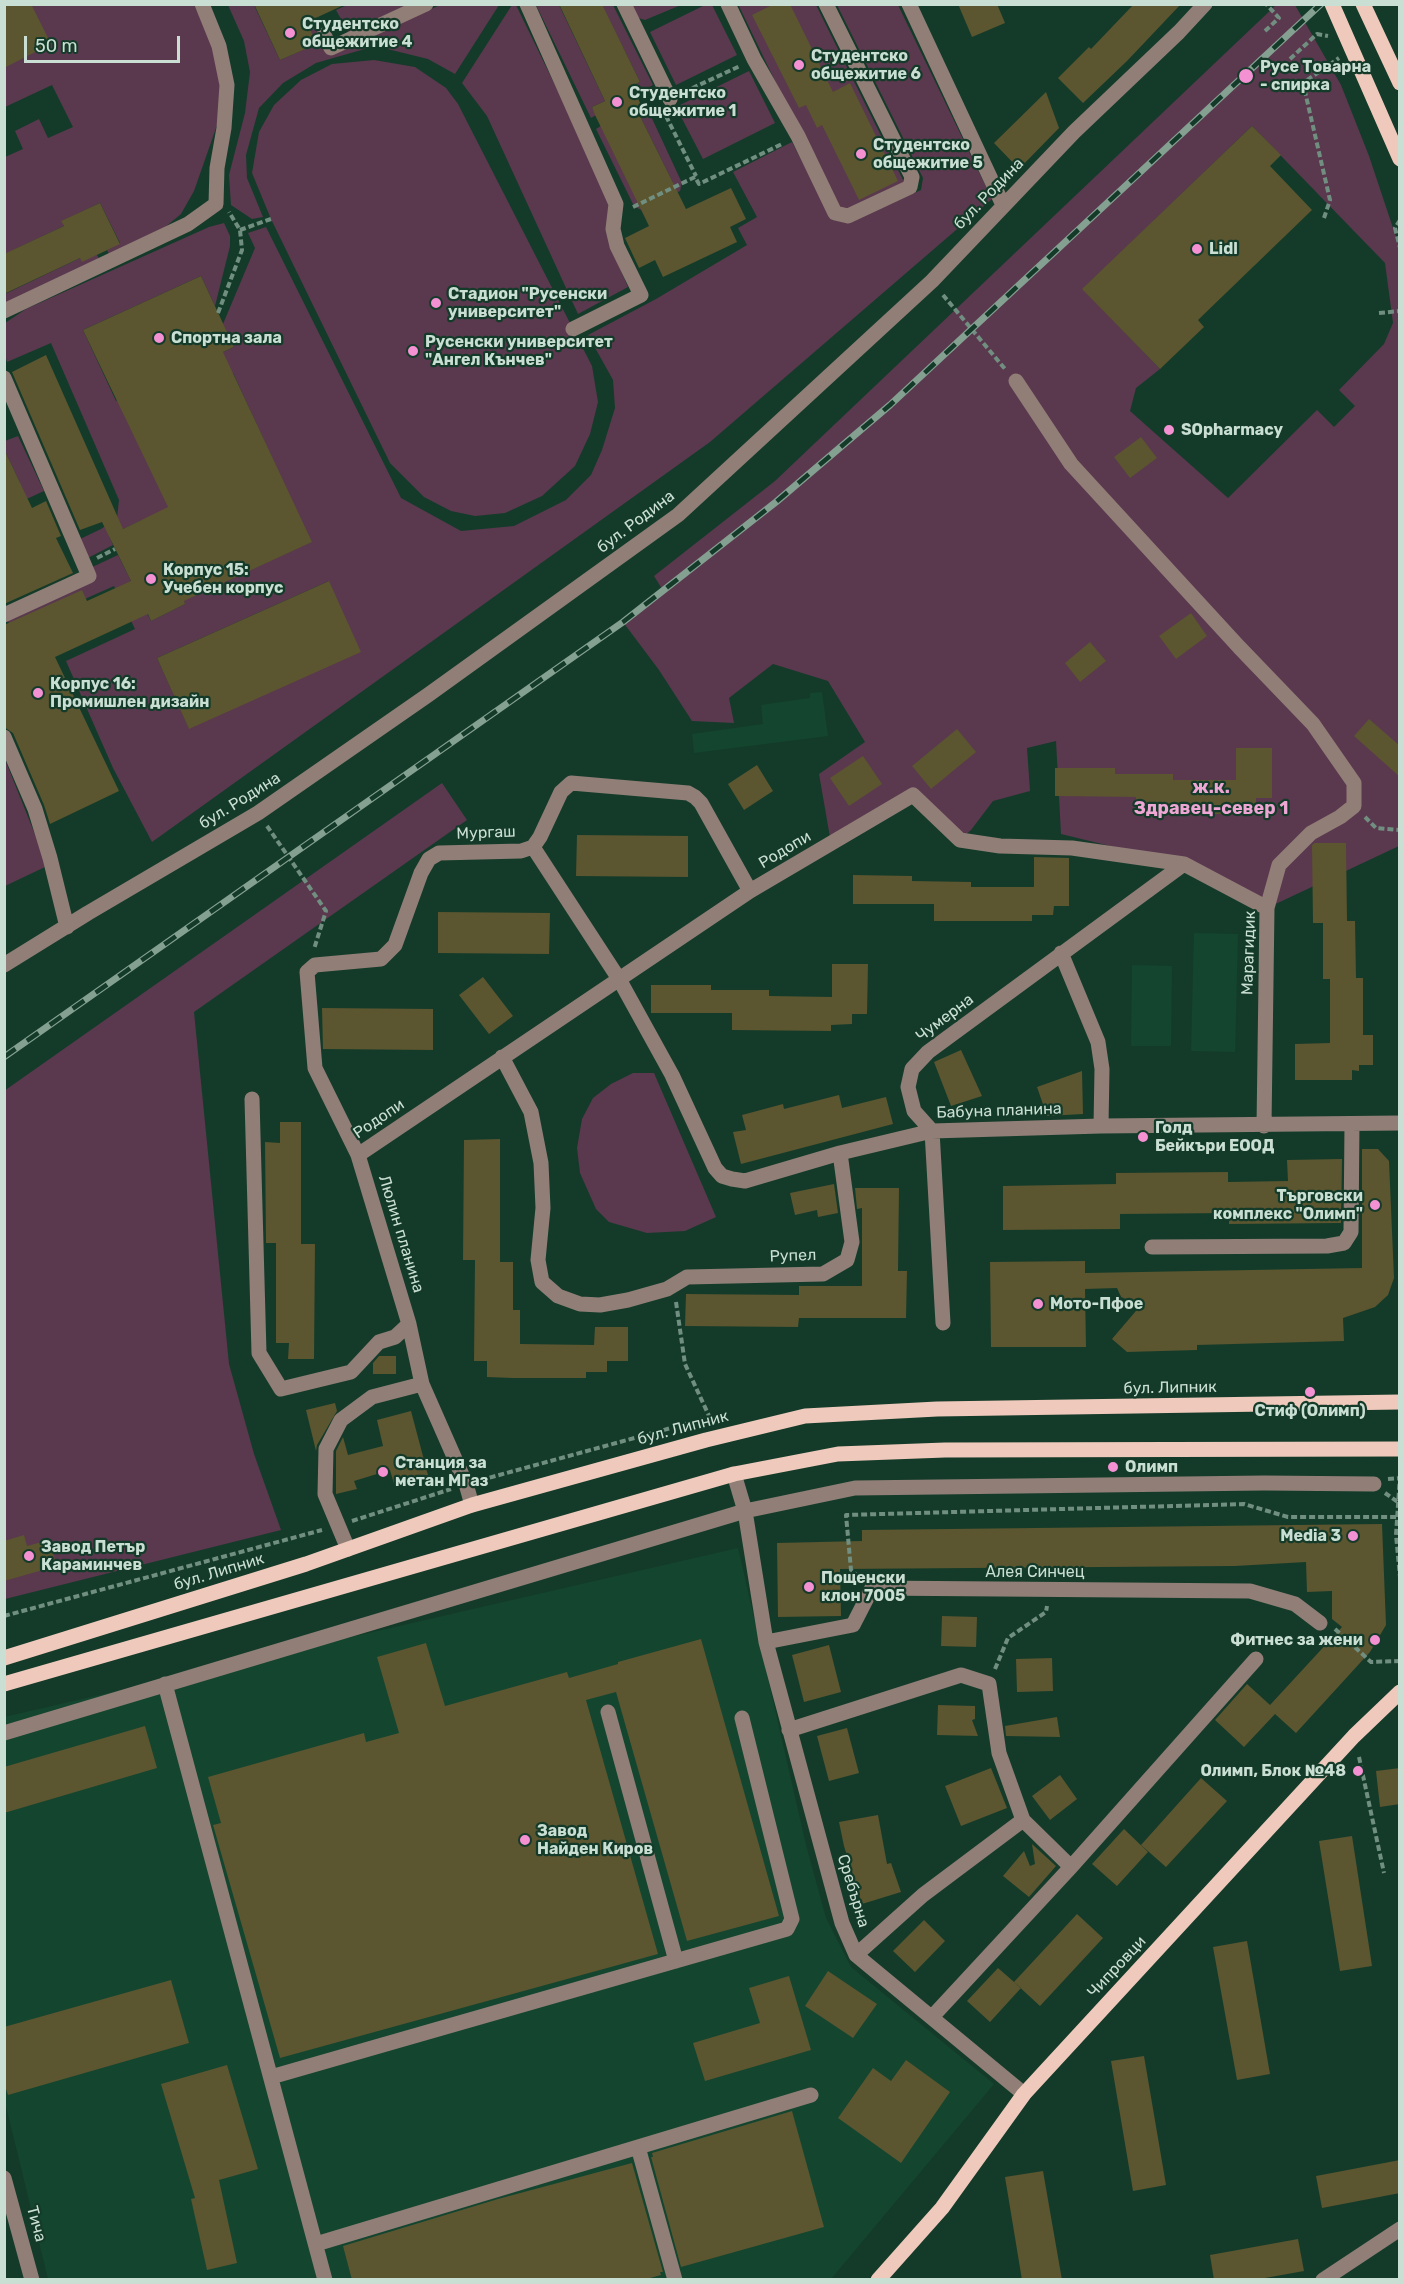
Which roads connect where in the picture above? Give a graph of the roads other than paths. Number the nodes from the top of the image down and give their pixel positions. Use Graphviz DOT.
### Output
graph roads {
  1 [pos="202,4"];
  2 [pos="426,4"];
  3 [pos="527,4"];
  4 [pos="624,4"];
  5 [pos="728,4"];
  6 [pos="826,4"];
  7 [pos="909,4"];
  8 [pos="1205,4"];
  9 [pos="1332,4"];
  10 [pos="1363,4"];
  11 [pos="324,36"];
  12 [pos="1400,83"];
  13 [pos="670,99"];
  14 [pos="1400,159"];
  15 [pos="1003,205"];
  16 [pos="4,311"];
  17 [pos="573,329"];
  18 [pos="4,378"];
  19 [pos="1016,381"];
  20 [pos="4,615"];
  21 [pos="4,737"];
  22 [pos="533,847"];
  23 [pos="1184,864"];
  24 [pos="750,891"];
  25 [pos="1267,908"];
  26 [pos="67,927"];
  27 [pos="1061,953"];
  28 [pos="4,965"];
  29 [pos="307,972"];
  30 [pos="619,979"];
  31 [pos="502,1057"];
  32 [pos="252,1099"];
  33 [pos="1400,1123"];
  34 [pos="1352,1124"];
  35 [pos="1101,1126"];
  36 [pos="1264,1126"];
  37 [pos="932,1131"];
  38 [pos="840,1153"];
  39 [pos="358,1155"];
  40 [pos="1152,1247"];
  41 [pos="409,1323"];
  42 [pos="943,1323"];
  43 [pos="422,1384"];
  44 [pos="1400,1402"];
  45 [pos="1400,1449"];
  46 [pos="734,1474"];
  47 [pos="1374,1484"];
  48 [pos="472,1506"];
  49 [pos="745,1511"];
  50 [pos="348,1549"];
  51 [pos="1320,1623"];
  52 [pos="766,1642"];
  53 [pos="4,1658"];
  54 [pos="1256,1659"];
  55 [pos="4,1684"];
  56 [pos="165,1684"];
  57 [pos="1400,1692"];
  58 [pos="608,1712"];
  59 [pos="742,1718"];
  60 [pos="789,1730"];
  61 [pos="4,1733"];
  62 [pos="1023,1820"];
  63 [pos="1071,1867"];
  64 [pos="856,1954"];
  65 [pos="676,1961"];
  66 [pos="932,2017"];
  67 [pos="271,2077"];
  68 [pos="1024,2094"];
  69 [pos="811,2095"];
  70 [pos="638,2147"];
  71 [pos="4,2178"];
  72 [pos="1400,2229"];
  73 [pos="316,2244"];
  74 [pos="32,2280"];
  75 [pos="325,2280"];
  76 [pos="675,2280"];
  77 [pos="878,2280"];
  78 [pos="1323,2280"];
  1 -- 16 [label="street"];
  2 -- 11 [label="street"];
  3 -- 17 [label="street"];
  4 -- 13 [label="street"];
  5 -- 6 [label="street"];
  7 -- 15 [label="street"];
  8 -- 15 [label="street, бул. Родина"];
  9 -- 14 [label="main road"];
  10 -- 12 [label="main road"];
  15 -- 26 [label="street, бул. Родина"];
  18 -- 20 [label="street"];
  19 -- 25 [label="street, Марагидик"];
  21 -- 26 [label="street"];
  22 -- 24 [label="street, Мургаш"];
  22 -- 29 [label="street, Мургаш"];
  22 -- 30 [label="street"];
  23 -- 24 [label="street, Родопи"];
  23 -- 25 [label="street, Родопи"];
  23 -- 27 [label="street, Чумерна"];
  24 -- 30 [label="street, Родопи"];
  25 -- 36 [label="street, Марагидик"];
  26 -- 28 [label="street, бул. Родина"];
  27 -- 35 [label="street"];
  27 -- 37 [label="street, Чумерна"];
  29 -- 39 [label="street, Люлин планина"];
  30 -- 31 [label="street, Родопи"];
  30 -- 38 [label="street, Бабуна планина"];
  31 -- 38 [label="street, Рупел"];
  31 -- 39 [label="street, Родопи"];
  32 -- 41 [label="street"];
  33 -- 34 [label="street, Бабуна планина"];
  34 -- 36 [label="street, Бабуна планина"];
  34 -- 40 [label="street"];
  35 -- 36 [label="street, Бабуна планина"];
  35 -- 37 [label="street, Бабуна планина"];
  37 -- 38 [label="street, Бабуна планина"];
  37 -- 42 [label="street"];
  39 -- 41 [label="street, Люлин планина"];
  41 -- 43 [label="street, Люлин планина"];
  43 -- 48 [label="street, Люлин планина"];
  43 -- 50 [label="street"];
  44 -- 48 [label="main road, бул. Липник"];
  45 -- 46 [label="main road"];
  46 -- 49 [label="street, Сребърна"];
  46 -- 55 [label="main road"];
  47 -- 49 [label="street"];
  48 -- 50 [label="main road, бул. Липник"];
  49 -- 52 [label="street, Сребърна"];
  49 -- 56 [label="street"];
  50 -- 53 [label="main road, бул. Липник"];
  51 -- 52 [label="street, Алея Синчец"];
  52 -- 60 [label="street, Сребърна"];
  54 -- 63 [label="street"];
  56 -- 61 [label="street"];
  56 -- 67 [label="street"];
  57 -- 68 [label="main road, Чипровци"];
  58 -- 65 [label="street"];
  59 -- 65 [label="street"];
  60 -- 62 [label="street"];
  60 -- 64 [label="street, Сребърна"];
  62 -- 63 [label="street"];
  62 -- 64 [label="street"];
  63 -- 66 [label="street"];
  64 -- 66 [label="street, Сребърна"];
  65 -- 67 [label="street"];
  66 -- 68 [label="street, Сребърна"];
  67 -- 73 [label="street"];
  68 -- 77 [label="main road, Чипровци"];
  69 -- 70 [label="street"];
  70 -- 73 [label="street"];
  70 -- 76 [label="street"];
  71 -- 74 [label="street, Тича"];
  72 -- 78 [label="street"];
  73 -- 75 [label="street"];
}
